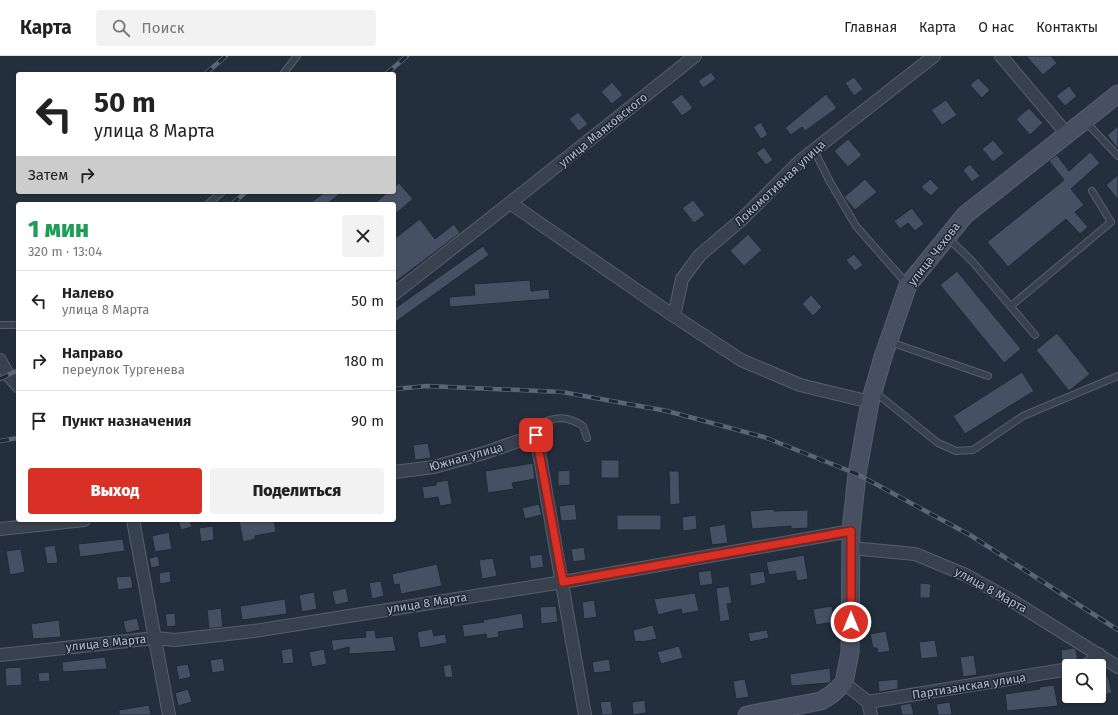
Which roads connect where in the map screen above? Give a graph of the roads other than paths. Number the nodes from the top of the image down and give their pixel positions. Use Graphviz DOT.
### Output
graph roads {
  1 [pos="297,56"];
  2 [pos="695,56"];
  3 [pos="934,56"];
  4 [pos="1001,56"];
  5 [pos="285,72"];
  6 [pos="1118,94"];
  7 [pos="1084,120"];
  8 [pos="1066,133"];
  9 [pos="814,150"];
  10 [pos="1118,156"];
  11 [pos="1092,191"];
  12 [pos="220,194"];
  13 [pos="210,202"];
  14 [pos="510,203"];
  15 [pos="947,237"];
  16 [pos="908,285"];
  17 [pos="396,292"];
  18 [pos="1011,306"];
  19 [pos="674,316"];
  20 [pos="0,325"];
  21 [pos="16,325"];
  22 [pos="1035,335"];
  23 [pos="888,342"];
  24 [pos="0,360"];
  25 [pos="988,376"];
  26 [pos="1118,376"];
  27 [pos="16,384"];
  28 [pos="872,397"];
  29 [pos="536,435"];
  30 [pos="587,438"];
  31 [pos="396,472"];
  32 [pos="65,522"];
  33 [pos="133,522"];
  34 [pos="0,529"];
  35 [pos="851,531"];
  36 [pos="851,548"];
  37 [pos="563,582"];
  38 [pos="155,638"];
  39 [pos="1099,654"];
  40 [pos="0,655"];
  41 [pos="1094,659"];
  42 [pos="1118,667"];
  43 [pos="1062,670"];
  44 [pos="844,683"];
  45 [pos="868,702"];
  46 [pos="169,715"];
  47 [pos="585,715"];
  48 [pos="747,715"];
  49 [pos="871,715"];
  1 -- 5 [label="lane"];
  2 -- 14 [label="street, улица Маяковского"];
  3 -- 9 [label="street, Локомотивная улица"];
  4 -- 8 [label="street"];
  6 -- 7 [label="street, улица Чехова"];
  7 -- 8 [label="street, улица Чехова"];
  7 -- 10 [label="lane"];
  8 -- 15 [label="street, улица Чехова"];
  9 -- 16 [label="lane"];
  9 -- 19 [label="street, Локомотивная улица"];
  11 -- 18 [label="lane"];
  12 -- 13 [label="lane"];
  14 -- 17 [label="street, улица Маяковского"];
  14 -- 19 [label="street"];
  15 -- 16 [label="street, улица Чехова"];
  15 -- 18 [label="lane"];
  16 -- 23 [label="street, улица Чехова"];
  18 -- 22 [label="lane"];
  19 -- 28 [label="street"];
  20 -- 21 [label="lane"];
  23 -- 25 [label="lane"];
  23 -- 28 [label="street, улица Чехова"];
  24 -- 27 [label="street"];
  26 -- 28 [label="lane"];
  28 -- 35 [label="street, улица Чехова"];
  29 -- 30 [label="lane"];
  29 -- 31 [label="street, Южная улица"];
  29 -- 37 [label="street"];
  32 -- 34 [label="street"];
  33 -- 38 [label="street"];
  35 -- 36 [label="street, улица Чехова"];
  35 -- 37 [label="street, улица 8 Марта"];
  36 -- 39 [label="street, улица 8 Марта"];
  36 -- 44 [label="street, улица Чехова"];
  37 -- 38 [label="street, улица 8 Марта"];
  37 -- 47 [label="street"];
  38 -- 40 [label="street, улица 8 Марта"];
  38 -- 46 [label="street"];
  39 -- 41 [label="street"];
  39 -- 42 [label="street, улица 8 Марта"];
  43 -- 45 [label="street, Партизанская улица"];
  44 -- 45 [label="street"];
  44 -- 48 [label="street"];
  45 -- 49 [label="street"];
}
